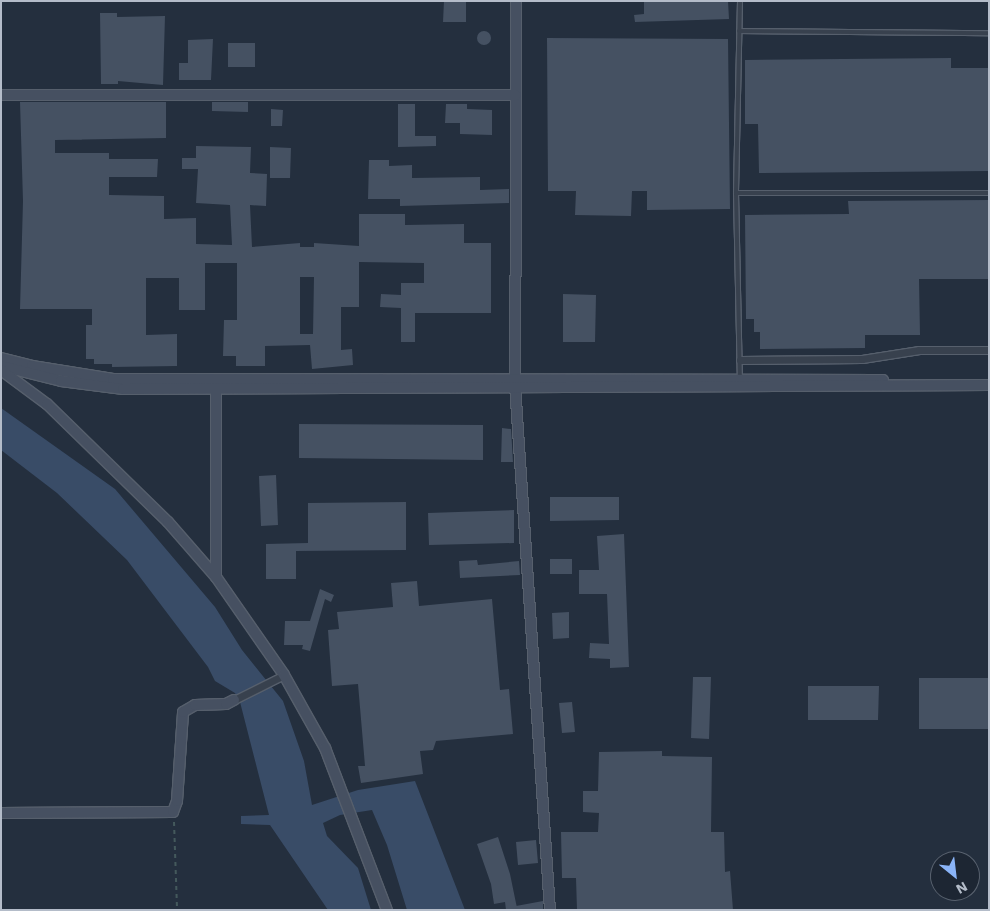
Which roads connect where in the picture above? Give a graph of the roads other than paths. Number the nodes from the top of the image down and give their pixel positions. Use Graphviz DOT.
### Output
graph roads {
  1 [pos="516,1"];
  2 [pos="740,1"];
  3 [pos="739,31"];
  4 [pos="989,33"];
  5 [pos="1,95"];
  6 [pos="516,95"];
  7 [pos="989,193"];
  8 [pos="736,194"];
  9 [pos="989,350"];
  10 [pos="1,358"];
  11 [pos="740,360"];
  12 [pos="1,368"];
  13 [pos="989,380"];
  14 [pos="515,381"];
  15 [pos="740,383"];
  16 [pos="989,385"];
  17 [pos="216,389"];
  18 [pos="216,577"];
  19 [pos="284,675"];
  20 [pos="234,700"];
  21 [pos="1,813"];
  22 [pos="387,910"];
  23 [pos="550,910"];
  1 -- 6 [label="street"];
  2 -- 3 [label="lane"];
  3 -- 4 [label="lane"];
  3 -- 8 [label="lane"];
  5 -- 6 [label="street"];
  6 -- 14 [label="street"];
  7 -- 8 [label="lane"];
  8 -- 11 [label="lane"];
  9 -- 11 [label="street"];
  10 -- 14 [label="street"];
  11 -- 15 [label="lane"];
  12 -- 17 [label="street"];
  12 -- 18 [label="street"];
  13 -- 15 [label="street"];
  14 -- 15 [label="street"];
  14 -- 17 [label="street"];
  14 -- 23 [label="street"];
  15 -- 16 [label="street"];
  17 -- 18 [label="street"];
  18 -- 19 [label="street"];
  19 -- 20 [label="street"];
  19 -- 22 [label="street"];
  20 -- 21 [label="street"];
}
